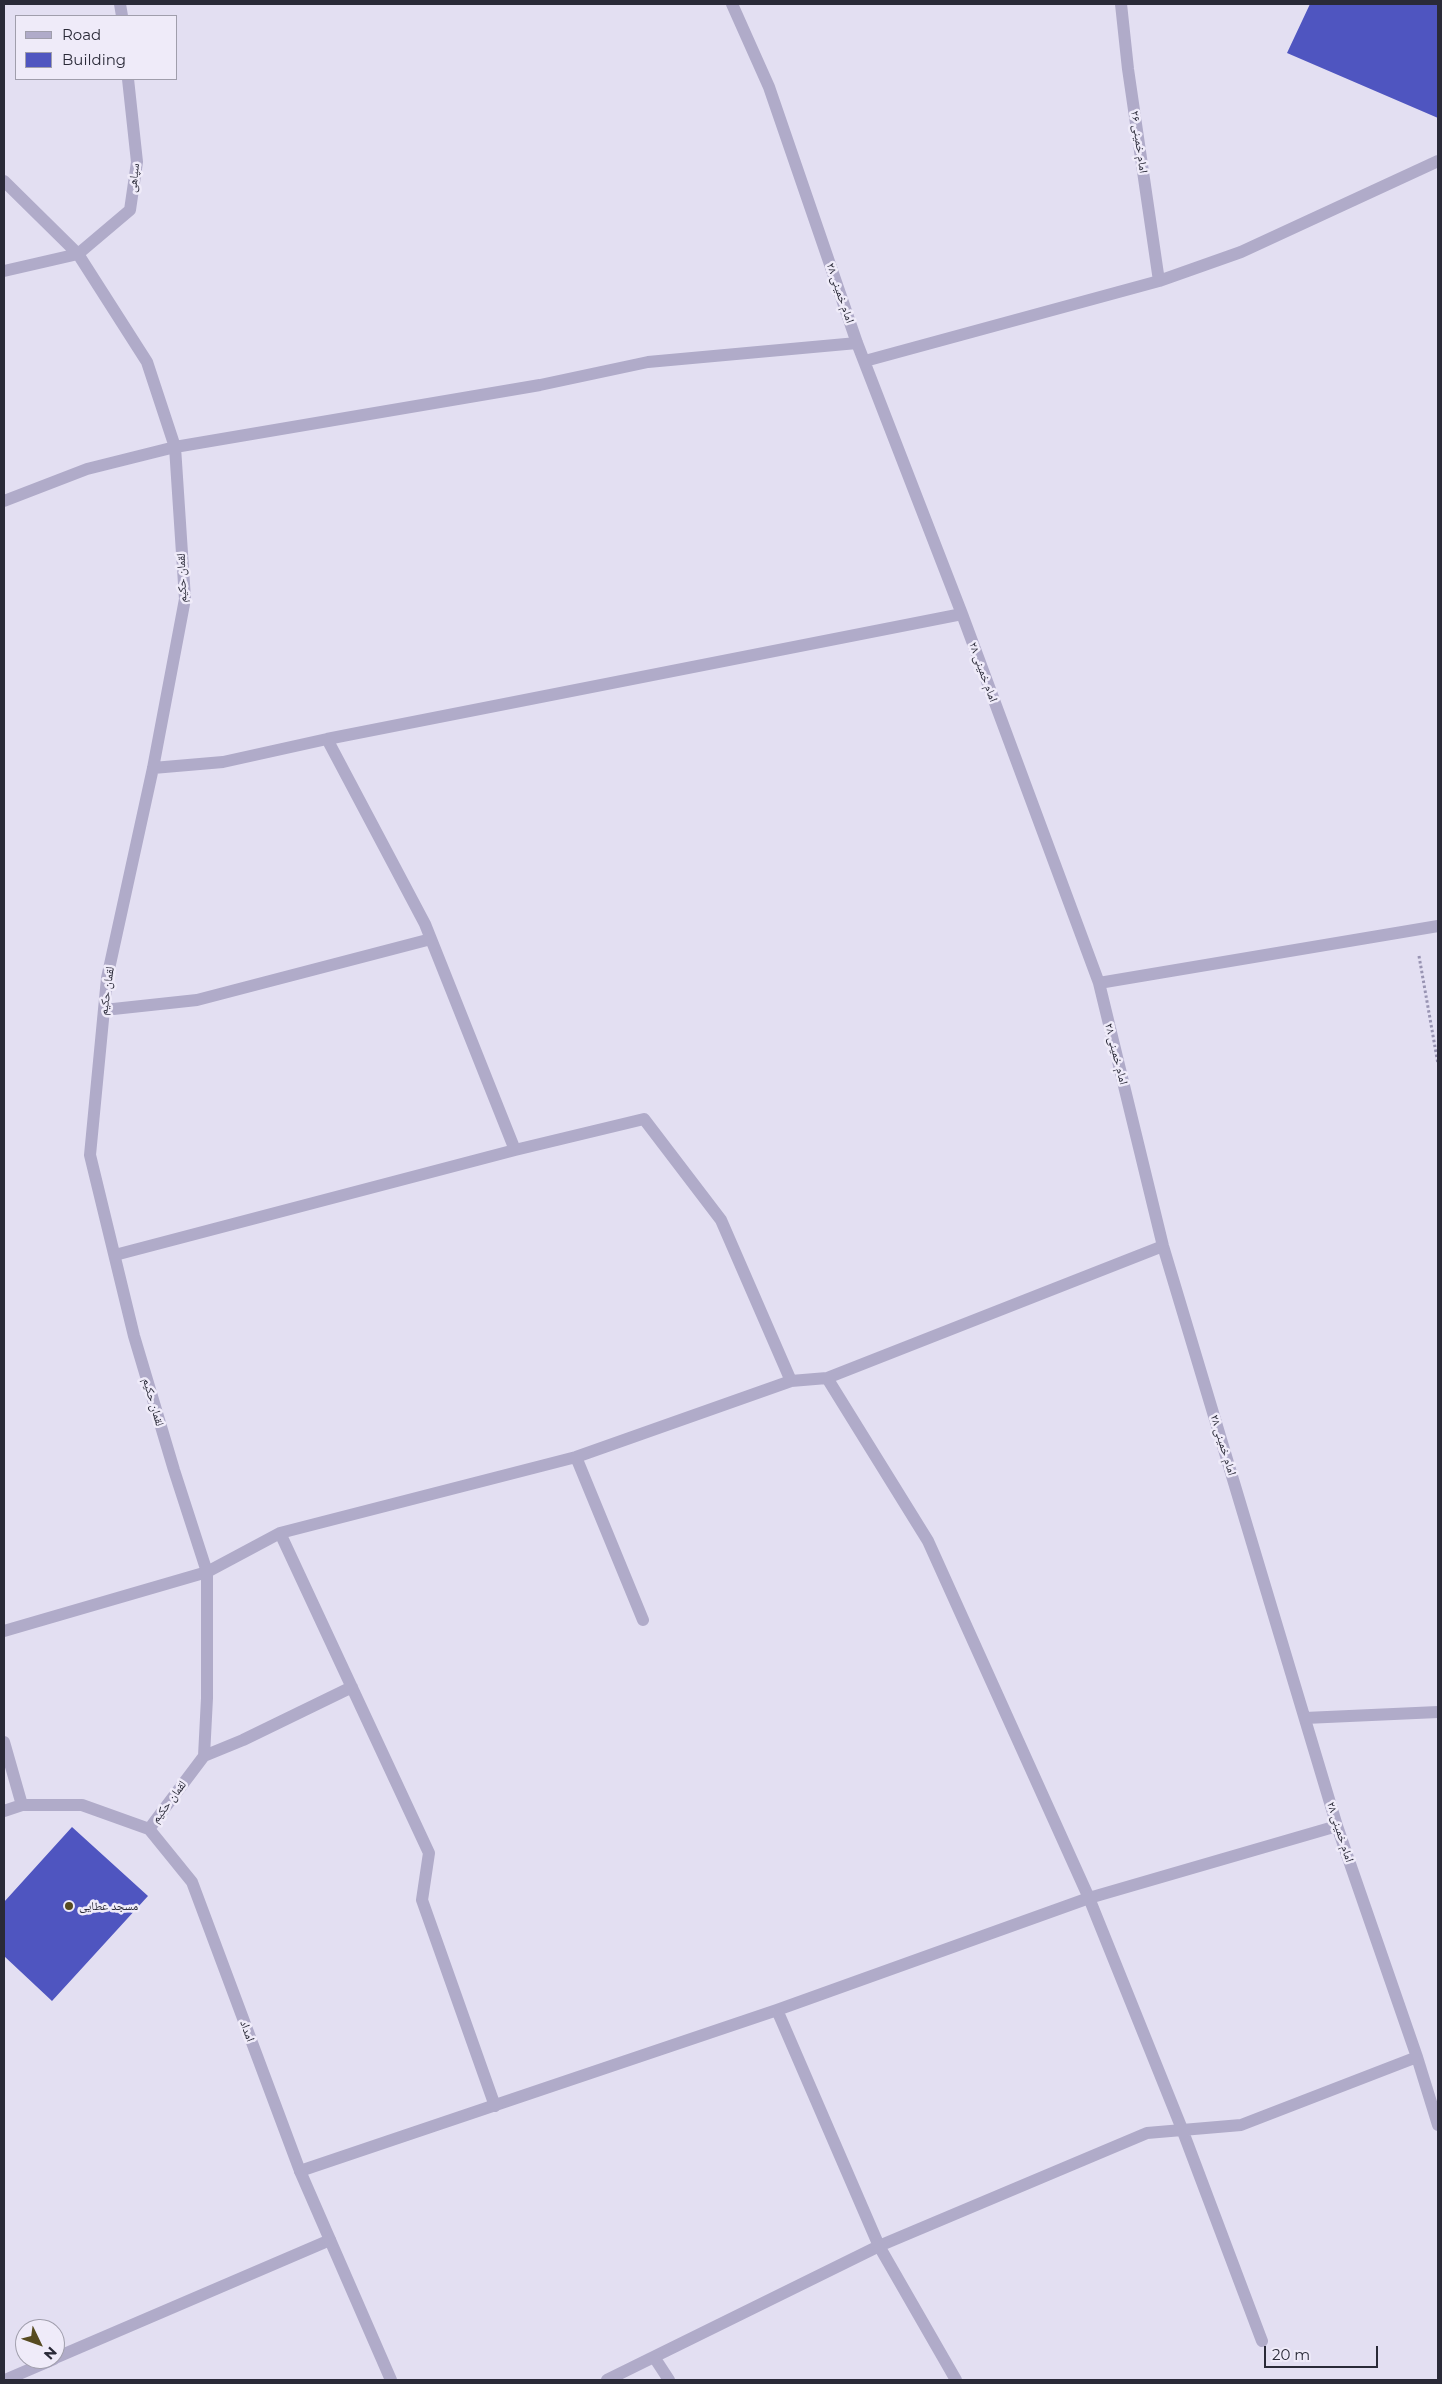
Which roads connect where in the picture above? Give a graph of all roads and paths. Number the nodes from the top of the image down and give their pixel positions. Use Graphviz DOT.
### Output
graph roads {
  1 [pos="732,4"];
  2 [pos="1121,4"];
  3 [pos="128,80"];
  4 [pos="1438,161"];
  5 [pos="4,181"];
  6 [pos="78,254"];
  7 [pos="4,271"];
  8 [pos="1159,280"];
  9 [pos="857,343"];
  10 [pos="865,361"];
  11 [pos="175,447"];
  12 [pos="4,500"];
  13 [pos="962,614"];
  14 [pos="327,739"];
  15 [pos="153,768"];
  16 [pos="1438,926"];
  17 [pos="1415,930"];
  18 [pos="431,939"];
  19 [pos="1099,983"];
  20 [pos="104,1010"];
  21 [pos="1438,1064"];
  22 [pos="515,1150"];
  23 [pos="1163,1246"];
  24 [pos="114,1255"];
  25 [pos="827,1378"];
  26 [pos="791,1381"];
  27 [pos="576,1457"];
  28 [pos="280,1533"];
  29 [pos="207,1572"];
  30 [pos="643,1620"];
  31 [pos="4,1631"];
  32 [pos="352,1687"];
  33 [pos="1438,1712"];
  34 [pos="1305,1718"];
  35 [pos="4,1742"];
  36 [pos="204,1756"];
  37 [pos="22,1805"];
  38 [pos="4,1811"];
  39 [pos="1337,1826"];
  40 [pos="149,1829"];
  41 [pos="1089,1898"];
  42 [pos="777,2010"];
  43 [pos="1417,2057"];
  44 [pos="495,2106"];
  45 [pos="1438,2125"];
  46 [pos="1182,2129"];
  47 [pos="300,2171"];
  48 [pos="330,2240"];
  49 [pos="879,2246"];
  50 [pos="1262,2341"];
  51 [pos="65,2354"];
  52 [pos="654,2357"];
  53 [pos="31,2369"];
  54 [pos="5,2380"];
  55 [pos="391,2380"];
  56 [pos="607,2380"];
  57 [pos="669,2380"];
  58 [pos="956,2380"];
  1 -- 9 [label="street, امام خمینی ۲۸"];
  2 -- 8 [label="street, امام خمینی ۲۶"];
  3 -- 6 [label="street, سپاهی"];
  4 -- 8 [label="street"];
  5 -- 6 [label="street, لقمان حکیم"];
  6 -- 7 [label="street"];
  6 -- 11 [label="street, لقمان حکیم"];
  8 -- 10 [label="street"];
  9 -- 10 [label="street, امام خمینی ۲۸"];
  9 -- 11 [label="street"];
  10 -- 13 [label="street, امام خمینی ۲۸"];
  11 -- 12 [label="street"];
  11 -- 15 [label="street, لقمان حکیم"];
  13 -- 14 [label="street"];
  13 -- 19 [label="street, امام خمینی ۲۸"];
  14 -- 15 [label="street"];
  14 -- 18 [label="street"];
  15 -- 20 [label="street, لقمان حکیم"];
  16 -- 17 [label="street"];
  17 -- 19 [label="street"];
  17 -- 21 [label="path"];
  18 -- 20 [label="street"];
  18 -- 22 [label="street"];
  19 -- 23 [label="street, امام خمینی ۲۸"];
  20 -- 24 [label="street, لقمان حکیم"];
  22 -- 24 [label="street"];
  22 -- 26 [label="street"];
  23 -- 25 [label="street"];
  23 -- 34 [label="street, امام خمینی ۲۸"];
  24 -- 29 [label="street, لقمان حکیم"];
  25 -- 26 [label="street"];
  25 -- 41 [label="street"];
  26 -- 27 [label="street"];
  27 -- 28 [label="street"];
  27 -- 30 [label="street"];
  28 -- 29 [label="street"];
  28 -- 32 [label="street"];
  29 -- 31 [label="street"];
  29 -- 36 [label="street, لقمان حکیم"];
  32 -- 36 [label="street"];
  32 -- 44 [label="street"];
  33 -- 34 [label="street"];
  34 -- 39 [label="street, امام خمینی ۲۸"];
  35 -- 37 [label="street"];
  36 -- 40 [label="street, لقمان حکیم"];
  37 -- 38 [label="street"];
  37 -- 40 [label="street"];
  39 -- 41 [label="street"];
  39 -- 43 [label="street, امام خمینی ۲۸"];
  40 -- 47 [label="street, امداد"];
  41 -- 42 [label="street"];
  41 -- 46 [label="street"];
  42 -- 44 [label="street"];
  42 -- 49 [label="street"];
  43 -- 45 [label="street, امام خمینی ۲۸"];
  43 -- 46 [label="street"];
  44 -- 47 [label="street"];
  46 -- 49 [label="street"];
  46 -- 50 [label="street"];
  47 -- 48 [label="street, امداد"];
  48 -- 51 [label="street"];
  48 -- 55 [label="street, امداد"];
  49 -- 52 [label="street"];
  49 -- 58 [label="street"];
  52 -- 56 [label="street"];
  52 -- 57 [label="street"];
  53 -- 54 [label="street"];
}
